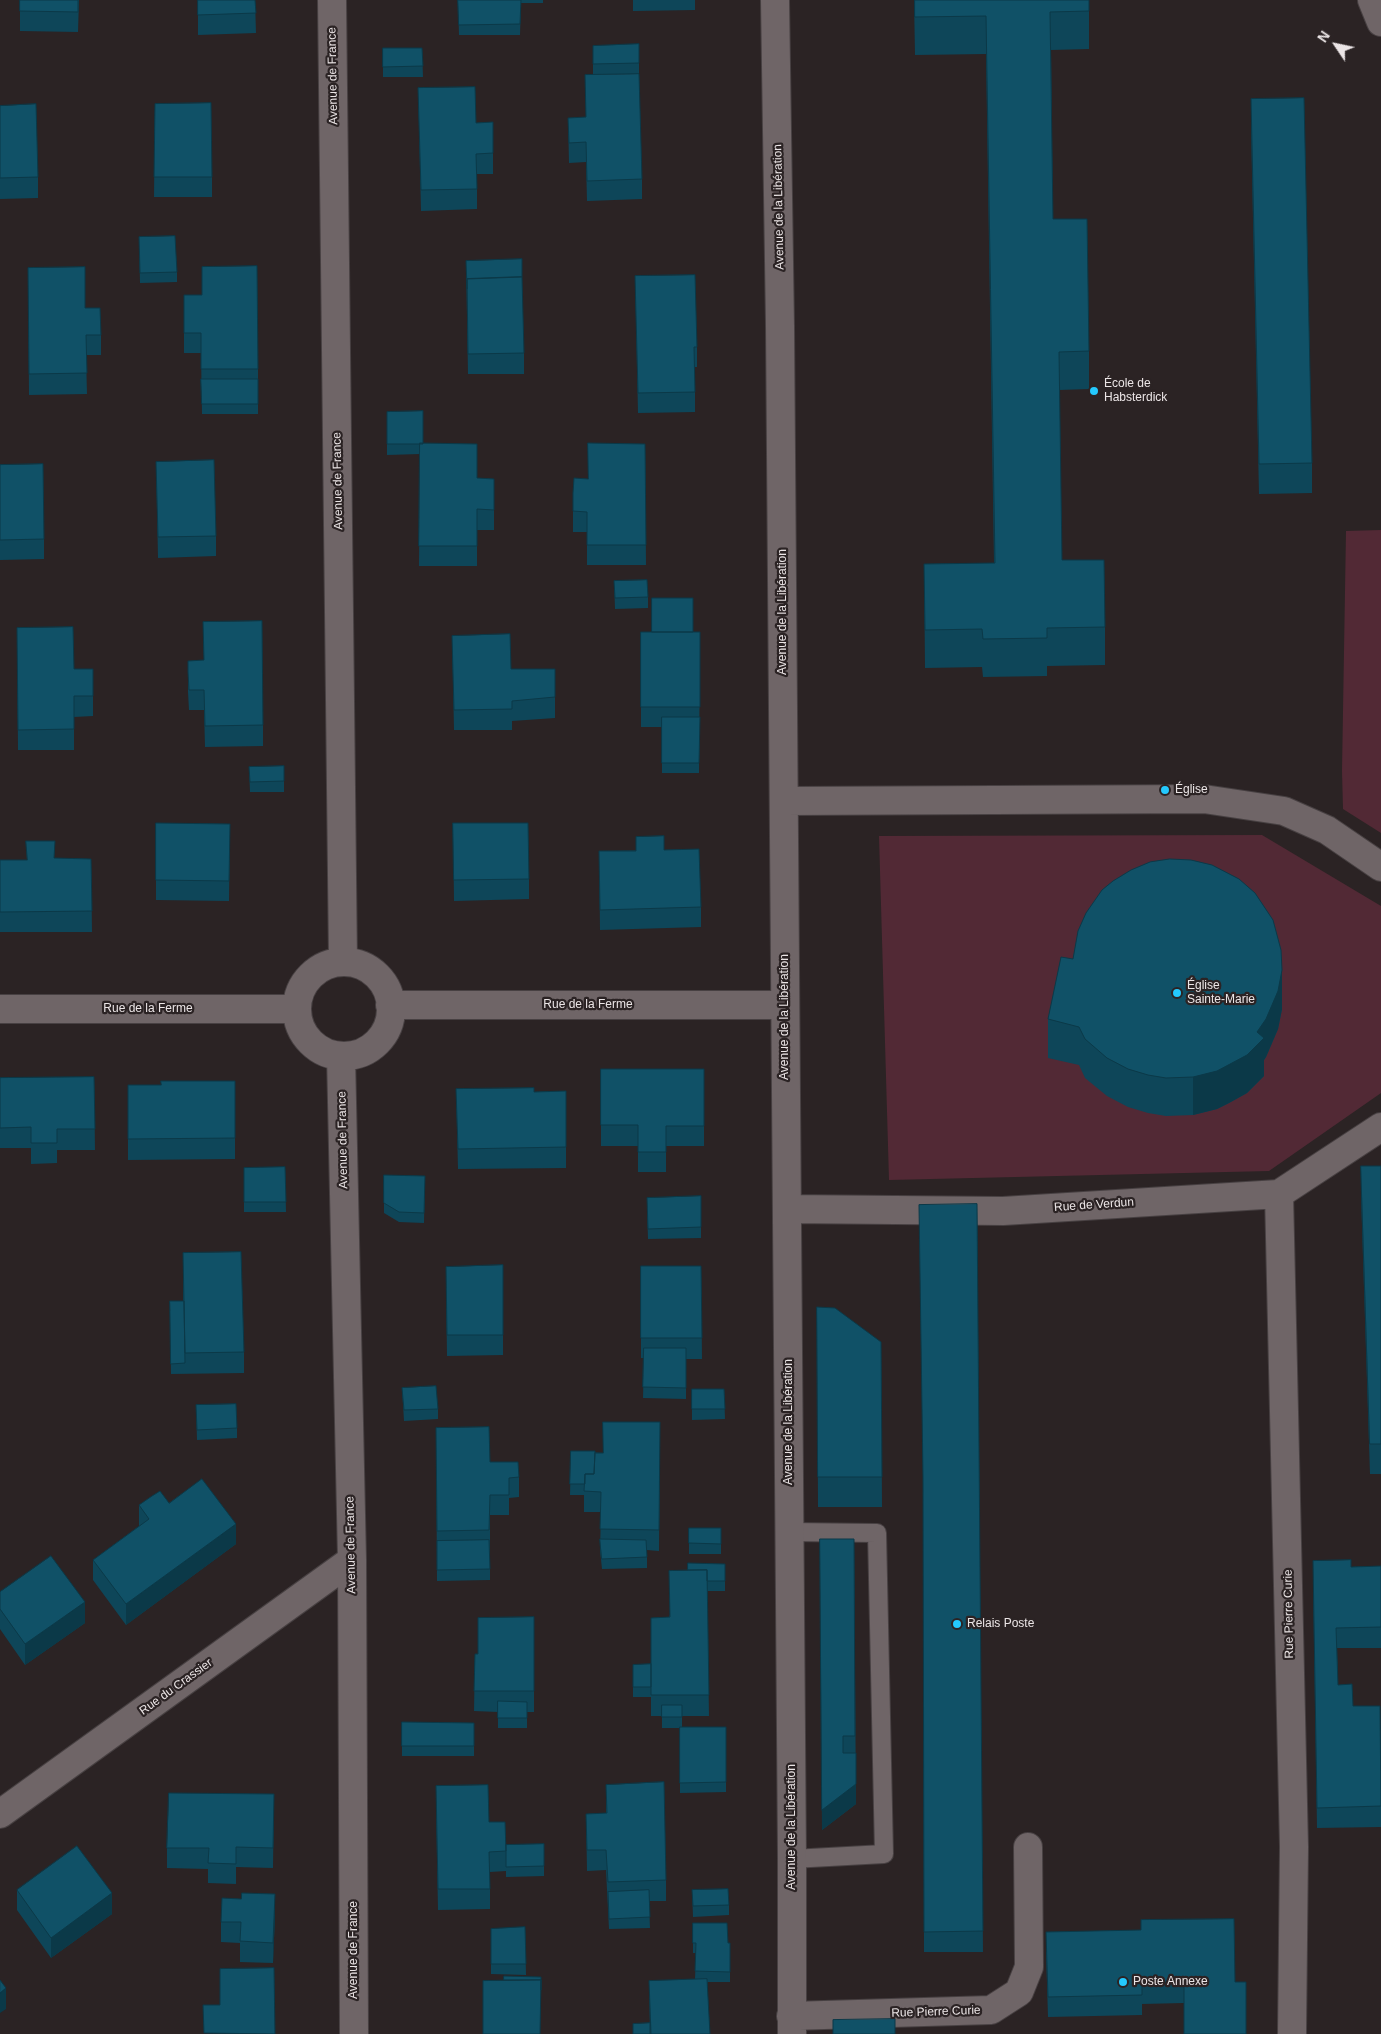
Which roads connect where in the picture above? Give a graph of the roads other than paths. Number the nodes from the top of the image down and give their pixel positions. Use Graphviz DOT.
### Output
graph roads {
  1 [pos="332,0"];
  2 [pos="775,0"];
  3 [pos="1372,0"];
  4 [pos="1381,22"];
  5 [pos="784,801"];
  6 [pos="1381,867"];
  7 [pos="343,962"];
  8 [pos="390,1005"];
  9 [pos="785,1005"];
  10 [pos="0,1009"];
  11 [pos="296,1009"];
  12 [pos="341,1056"];
  13 [pos="1381,1127"];
  14 [pos="1279,1194"];
  15 [pos="787,1209"];
  16 [pos="789,1532"];
  17 [pos="352,1560"];
  18 [pos="0,1814"];
  19 [pos="1028,1847"];
  20 [pos="792,1858"];
  21 [pos="792,2025"];
  22 [pos="354,2034"];
  23 [pos="1292,2034"];
  1 -- 7 [label="street, Avenue de France"];
  2 -- 5 [label="street, Avenue de la Libération"];
  3 -- 4 [label="street"];
  5 -- 6 [label="street"];
  5 -- 9 [label="street, Avenue de la Libération"];
  7 -- 8 [label="street"];
  7 -- 11 [label="street"];
  8 -- 9 [label="street, Rue de la Ferme"];
  8 -- 12 [label="street"];
  9 -- 15 [label="street, Avenue de la Libération"];
  10 -- 11 [label="street, Rue de la Ferme"];
  11 -- 12 [label="street"];
  12 -- 17 [label="street, Avenue de France"];
  13 -- 14 [label="street, Rue de Verdun"];
  14 -- 15 [label="street, Rue de Verdun"];
  14 -- 23 [label="street, Rue Pierre Curie"];
  15 -- 16 [label="street, Avenue de la Libération"];
  16 -- 20 [label="street, Avenue de la Libération"];
  16 -- 20 [label="lane"];
  17 -- 18 [label="street, Rue du Crassier"];
  17 -- 22 [label="street, Avenue de France"];
  19 -- 21 [label="street, Rue Pierre Curie"];
  20 -- 21 [label="street, Avenue de la Libération"];
}
